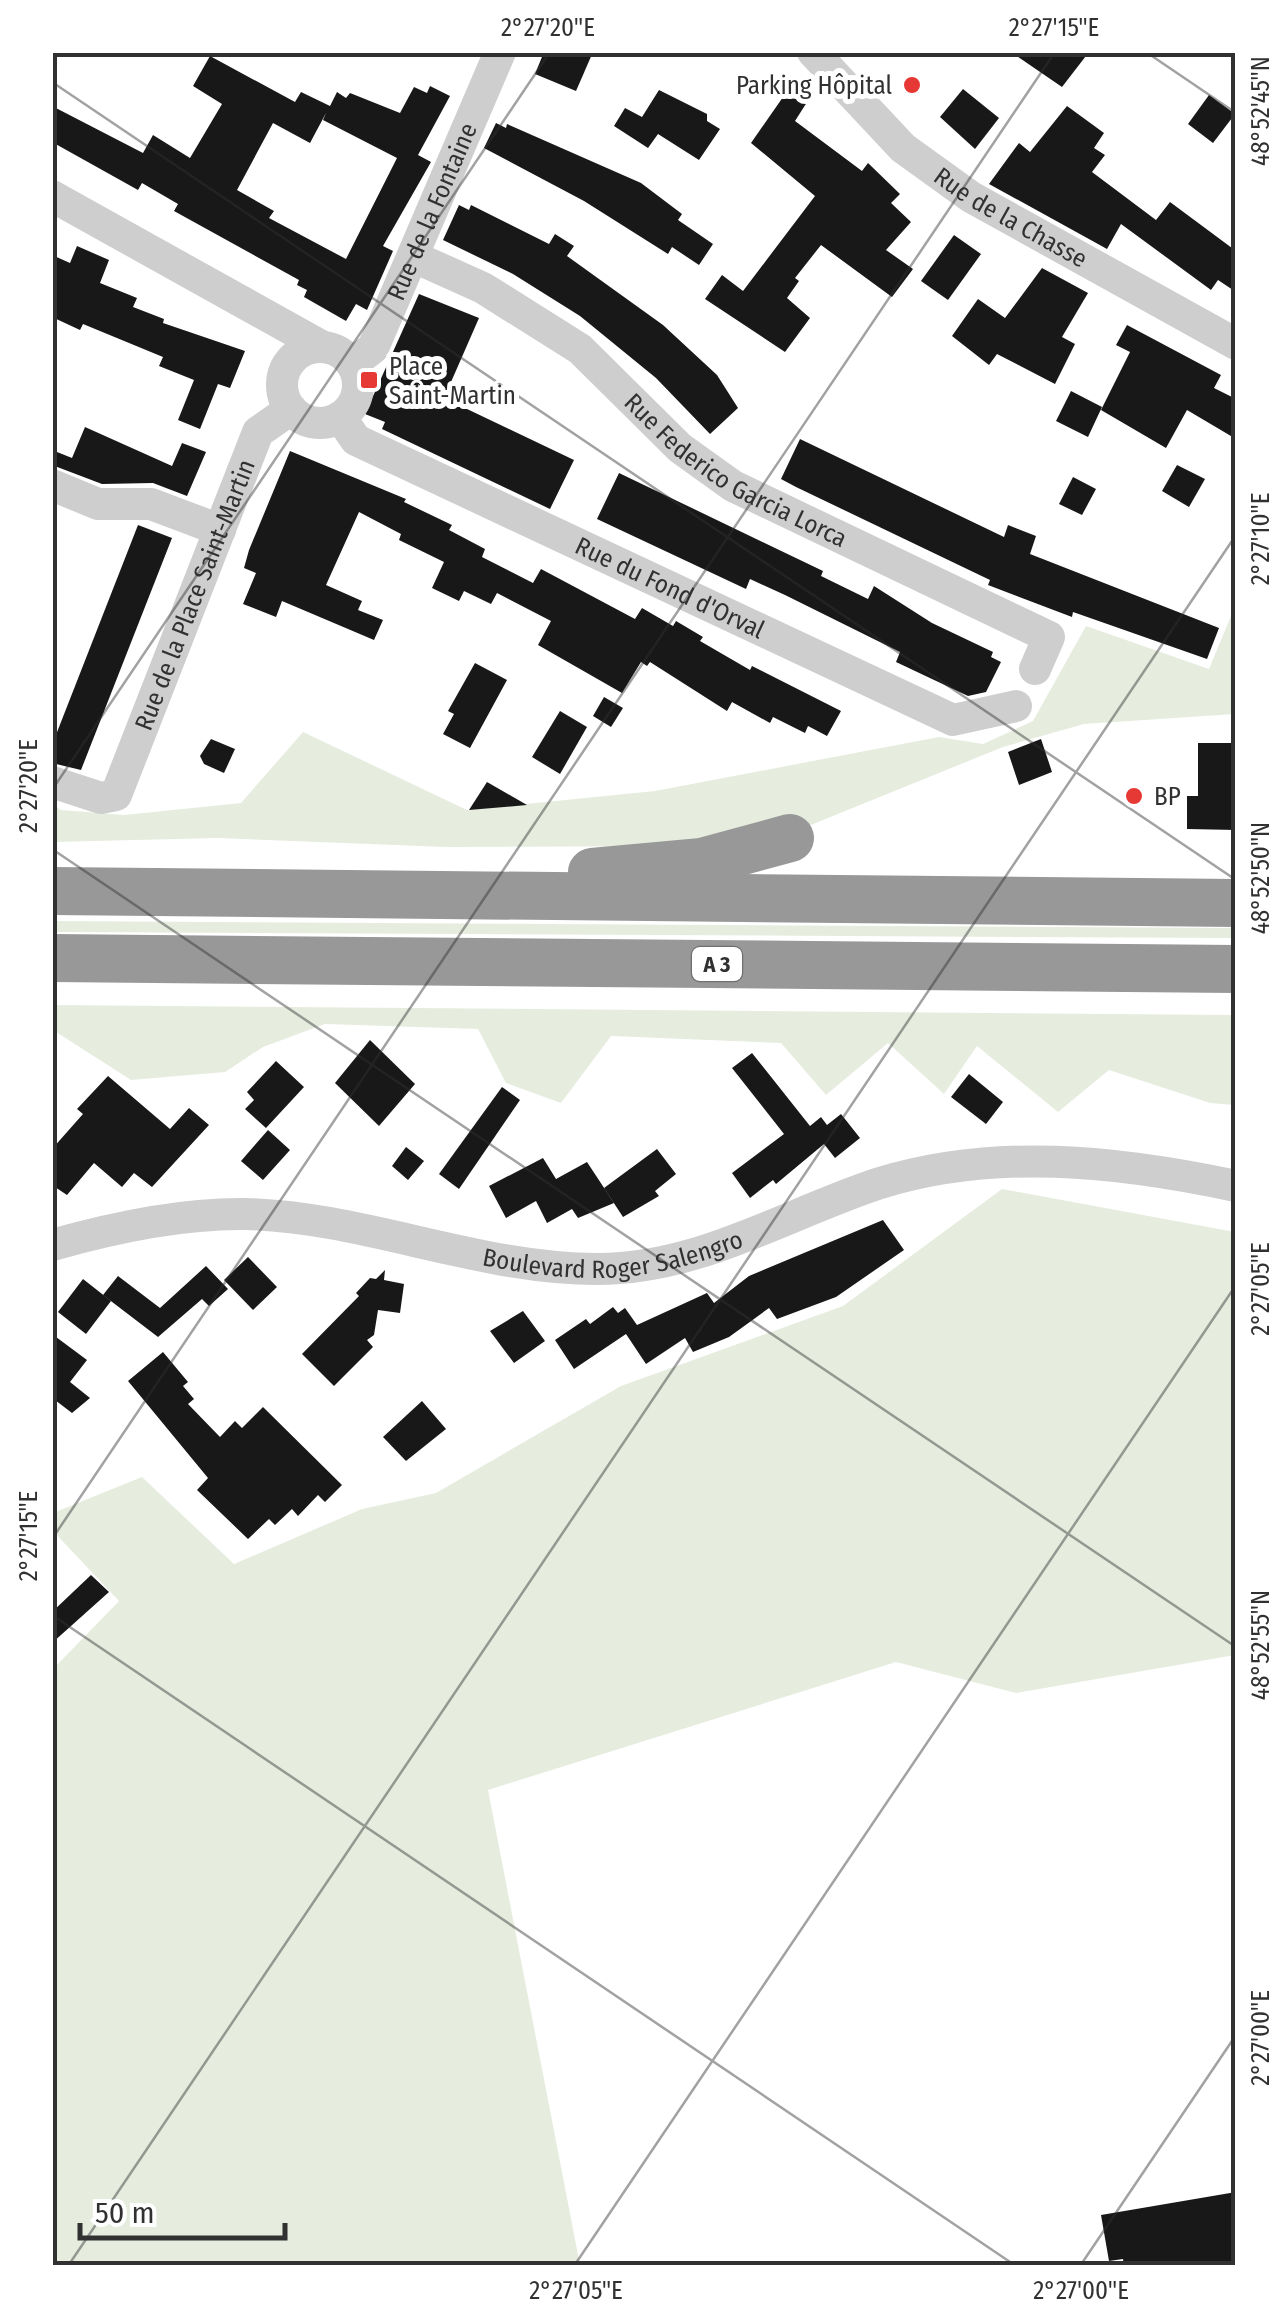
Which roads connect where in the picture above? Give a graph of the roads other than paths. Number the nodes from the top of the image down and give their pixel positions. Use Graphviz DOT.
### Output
graph roads {
  1 [pos="813,52"];
  2 [pos="499,53"];
  3 [pos="52,196"];
  4 [pos="414,258"];
  5 [pos="1236,344"];
  6 [pos="310,351"];
  7 [pos="352,364"];
  8 [pos="291,409"];
  9 [pos="340,417"];
  10 [pos="52,485"];
  11 [pos="220,530"];
  12 [pos="1035,669"];
  13 [pos="1016,706"];
  14 [pos="52,782"];
  15 [pos="790,838"];
  16 [pos="52,891"];
  17 [pos="540,898"];
  18 [pos="1236,903"];
  19 [pos="52,958"];
  20 [pos="1236,969"];
  21 [pos="1164,1173"];
  22 [pos="1236,1186"];
  23 [pos="1236,1201"];
  24 [pos="52,1245"];
  1 -- 5 [label="street, Rue de la Chasse"];
  2 -- 4 [label="street, Rue de la Fontaine"];
  3 -- 6 [label="street"];
  4 -- 7 [label="street, Rue de la Fontaine"];
  4 -- 12 [label="street, Rue Federico Garcia Lorca"];
  6 -- 7 [label="street"];
  6 -- 8 [label="street"];
  7 -- 9 [label="street"];
  8 -- 9 [label="street"];
  8 -- 11 [label="street, Rue de la Place Saint-Martin"];
  9 -- 13 [label="street, Rue du Fond d'Orval"];
  10 -- 11 [label="street"];
  11 -- 14 [label="street, Rue de la Place Saint-Martin"];
  15 -- 17 [label="highway"];
  16 -- 17 [label="highway"];
  17 -- 18 [label="highway"];
  19 -- 20 [label="highway, A 3"];
  21 -- 22 [label="street, Boulevard Roger Salengro"];
  21 -- 23 [label="street, Boulevard Roger Salengro"];
  21 -- 24 [label="street, Boulevard Roger Salengro"];
}
